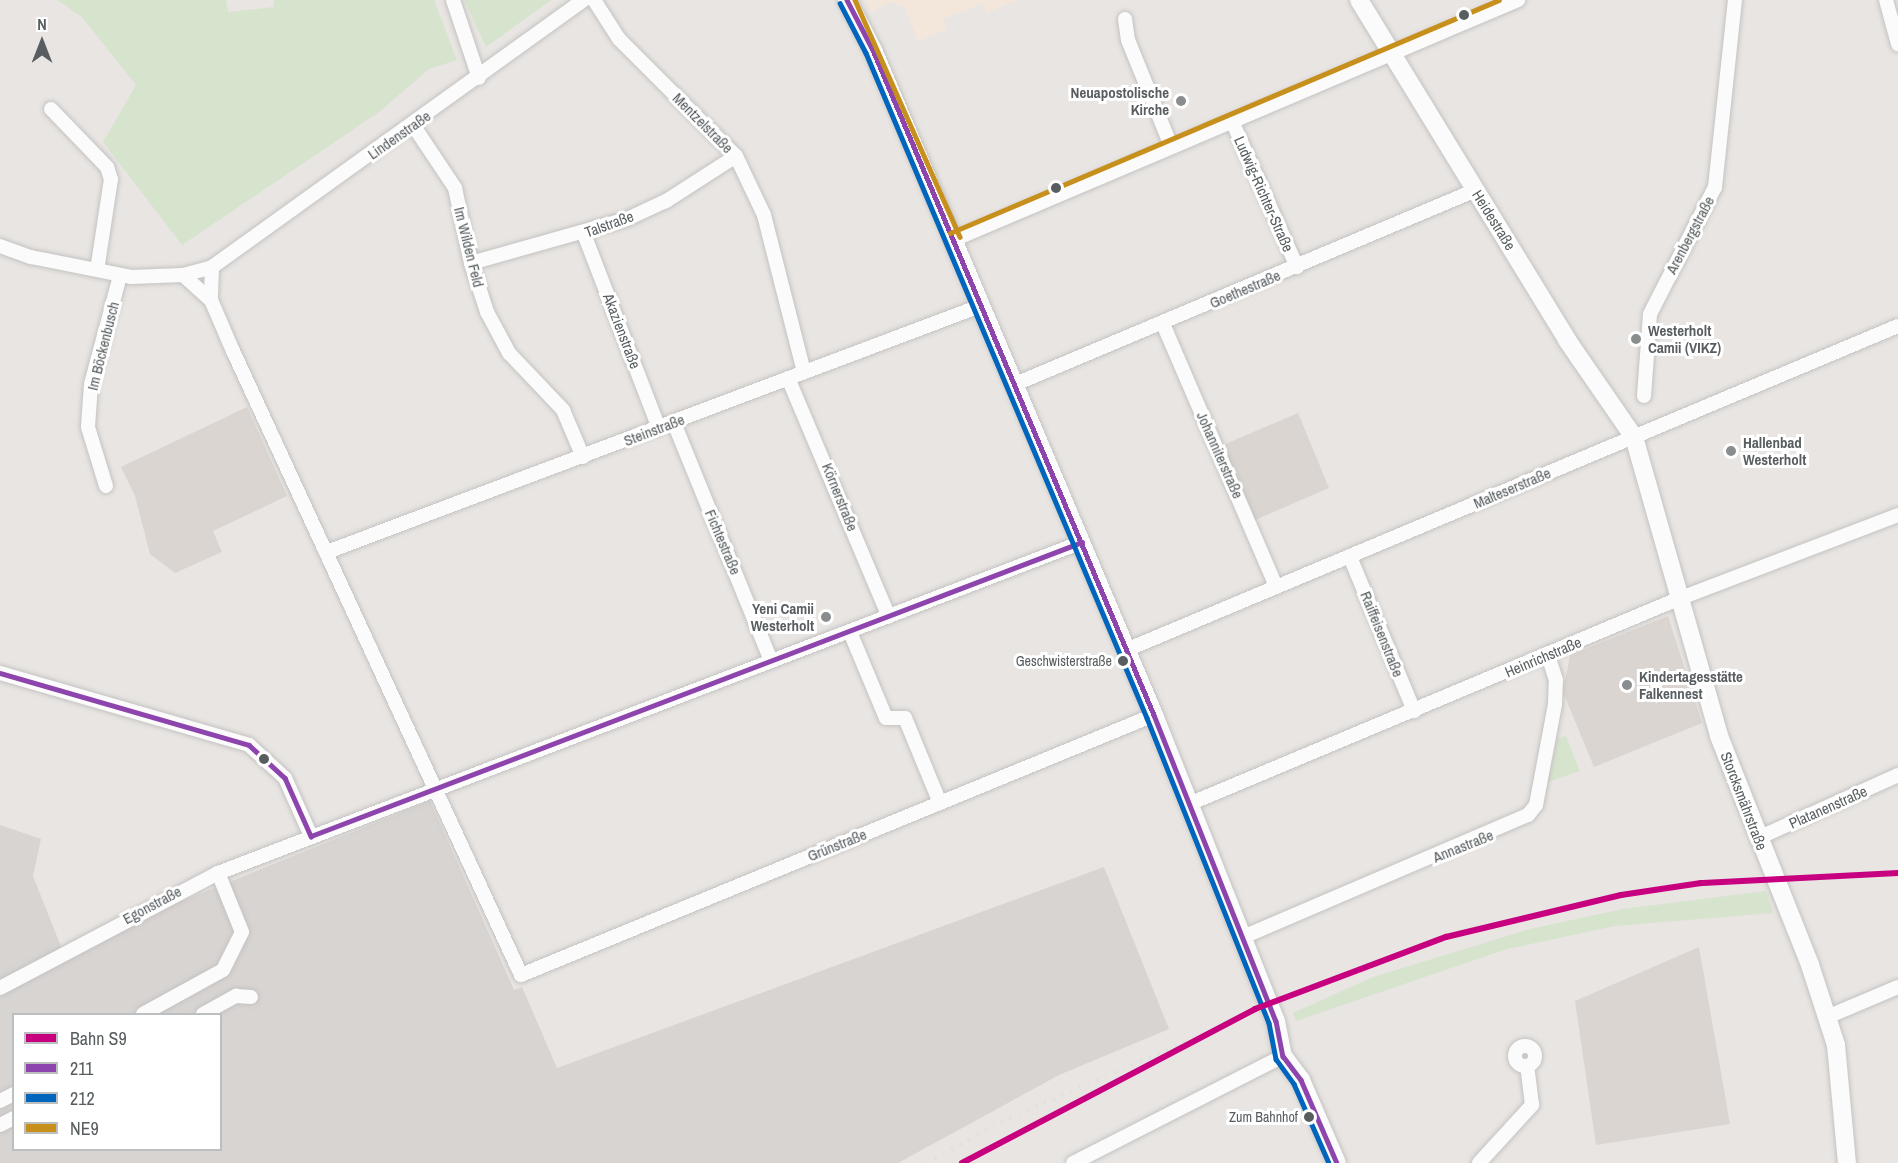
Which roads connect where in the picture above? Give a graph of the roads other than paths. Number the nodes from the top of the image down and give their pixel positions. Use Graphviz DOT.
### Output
graph roads {
  1 [pos="453,0"];
  2 [pos="584,0"];
  3 [pos="594,0"];
  4 [pos="847,0"];
  5 [pos="1359,0"];
  6 [pos="1518,0"];
  7 [pos="1735,0"];
  8 [pos="1886,0"];
  9 [pos="1125,19"];
  10 [pos="1898,44"];
  11 [pos="1391,53"];
  12 [pos="479,78"];
  13 [pos="51,109"];
  14 [pos="1232,121"];
  15 [pos="413,125"];
  16 [pos="1171,146"];
  17 [pos="736,156"];
  18 [pos="1476,190"];
  19 [pos="584,234"];
  20 [pos="953,240"];
  21 [pos="0,246"];
  22 [pos="471,263"];
  23 [pos="212,267"];
  24 [pos="1297,267"];
  25 [pos="97,270"];
  26 [pos="183,275"];
  27 [pos="120,276"];
  28 [pos="211,300"];
  29 [pos="980,306"];
  30 [pos="1162,324"];
  31 [pos="1898,326"];
  32 [pos="804,372"];
  33 [pos="788,378"];
  34 [pos="1013,385"];
  35 [pos="1644,396"];
  36 [pos="674,423"];
  37 [pos="659,428"];
  38 [pos="1634,437"];
  39 [pos="583,457"];
  40 [pos="106,486"];
  41 [pos="1898,515"];
  42 [pos="1082,542"];
  43 [pos="327,552"];
  44 [pos="1350,557"];
  45 [pos="1276,587"];
  46 [pos="1679,599"];
  47 [pos="889,617"];
  48 [pos="850,632"];
  49 [pos="1126,650"];
  50 [pos="1548,655"];
  51 [pos="771,661"];
  52 [pos="0,673"];
  53 [pos="1414,711"];
  54 [pos="1154,715"];
  55 [pos="1898,775"];
  56 [pos="436,789"];
  57 [pos="940,803"];
  58 [pos="1190,804"];
  59 [pos="311,836"];
  60 [pos="1758,838"];
  61 [pos="218,873"];
  62 [pos="1243,937"];
  63 [pos="1898,987"];
  64 [pos="0,988"];
  65 [pos="251,997"];
  66 [pos="145,1013"];
  67 [pos="205,1013"];
  68 [pos="1827,1017"];
  69 [pos="1283,1056"];
  70 [pos="1527,1066"];
  71 [pos="1073,1163"];
  72 [pos="1337,1163"];
  73 [pos="1479,1163"];
  74 [pos="1847,1163"];
  1 -- 12 [label="street"];
  2 -- 12 [label="street, Lindenstraße"];
  3 -- 17 [label="street, Mentzelstraße"];
  4 -- 20 [label="main road"];
  5 -- 11 [label="main road, Heidestraße"];
  6 -- 11 [label="street"];
  7 -- 35 [label="street, Arenbergstraße"];
  8 -- 10 [label="street"];
  9 -- 16 [label="street"];
  11 -- 14 [label="street"];
  11 -- 18 [label="main road, Heidestraße"];
  12 -- 15 [label="street, Lindenstraße"];
  13 -- 25 [label="street"];
  14 -- 16 [label="street"];
  14 -- 24 [label="street, Ludwig-Richter-Straße"];
  15 -- 22 [label="street, Im Wilden Feld"];
  15 -- 23 [label="street, Lindenstraße"];
  16 -- 20 [label="street"];
  17 -- 19 [label="street, Talstraße"];
  17 -- 32 [label="street, Mentzelstraße"];
  18 -- 24 [label="street, Goethestraße"];
  18 -- 38 [label="main road, Heidestraße"];
  19 -- 22 [label="street, Talstraße"];
  19 -- 37 [label="street, Akazienstraße"];
  20 -- 29 [label="main road"];
  21 -- 25 [label="street"];
  22 -- 39 [label="street, Im Wilden Feld"];
  23 -- 26 [label="street"];
  23 -- 28 [label="street"];
  24 -- 30 [label="street, Goethestraße"];
  25 -- 27 [label="street"];
  26 -- 27 [label="street"];
  26 -- 28 [label="street"];
  27 -- 40 [label="street, Im Böckenbusch"];
  28 -- 43 [label="street"];
  29 -- 32 [label="street, Steinstraße"];
  29 -- 34 [label="main road"];
  30 -- 34 [label="street, Goethestraße"];
  30 -- 45 [label="street, Johanniterstraße"];
  31 -- 38 [label="street, Malteserstraße"];
  32 -- 33 [label="street, Steinstraße"];
  33 -- 36 [label="street, Steinstraße"];
  33 -- 47 [label="street, Körnerstraße"];
  34 -- 42 [label="main road"];
  36 -- 37 [label="street, Steinstraße"];
  36 -- 51 [label="street, Fichtestraße"];
  37 -- 39 [label="street, Steinstraße"];
  38 -- 44 [label="street, Malteserstraße"];
  38 -- 46 [label="main road, Storcksmährstraße"];
  39 -- 43 [label="street, Steinstraße"];
  41 -- 46 [label="street, Heinrichstraße"];
  42 -- 47 [label="street"];
  42 -- 49 [label="main road"];
  43 -- 56 [label="street"];
  44 -- 45 [label="street, Malteserstraße"];
  44 -- 53 [label="street, Raiffeisenstraße"];
  45 -- 49 [label="street, Malteserstraße"];
  46 -- 50 [label="street, Heinrichstraße"];
  46 -- 60 [label="main road, Storcksmährstraße"];
  47 -- 48 [label="street"];
  48 -- 51 [label="street"];
  48 -- 57 [label="street"];
  49 -- 54 [label="main road"];
  50 -- 53 [label="street, Heinrichstraße"];
  50 -- 62 [label="street, Annastraße"];
  51 -- 56 [label="street"];
  52 -- 59 [label="street"];
  53 -- 58 [label="street, Heinrichstraße"];
  54 -- 57 [label="street, Grünstraße"];
  54 -- 58 [label="main road"];
  55 -- 60 [label="street, Platanenstraße"];
  56 -- 57 [label="street, Grünstraße"];
  56 -- 59 [label="street"];
  58 -- 62 [label="main road"];
  59 -- 61 [label="street, Egonstraße"];
  60 -- 68 [label="main road, Storcksmährstraße"];
  61 -- 64 [label="street, Egonstraße"];
  61 -- 66 [label="street"];
  62 -- 69 [label="main road"];
  63 -- 68 [label="street"];
  65 -- 67 [label="street"];
  68 -- 74 [label="main road, Storcksmährstraße"];
  69 -- 71 [label="street"];
  69 -- 72 [label="main road"];
  70 -- 73 [label="street"];
}
